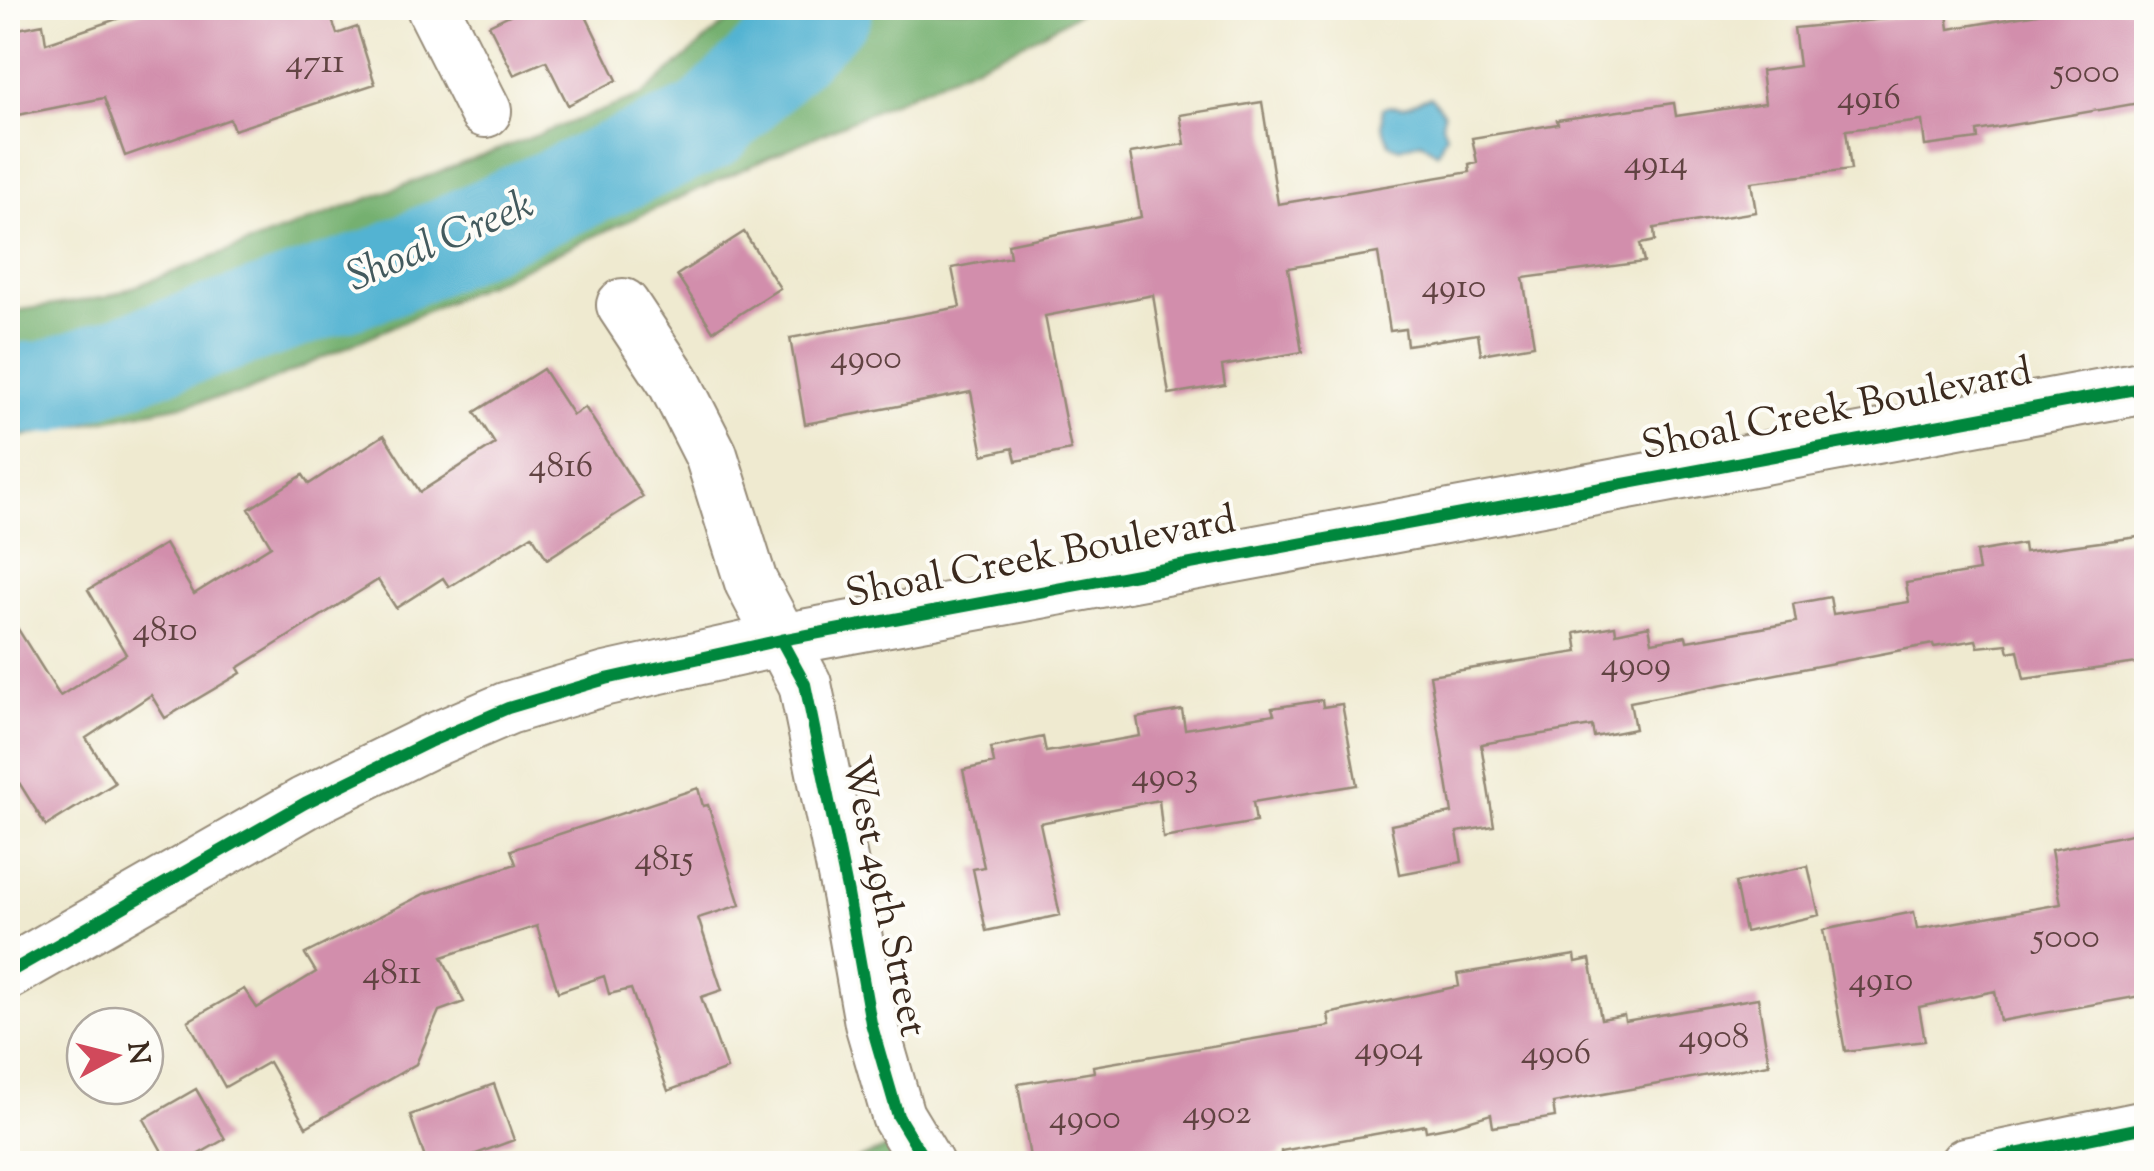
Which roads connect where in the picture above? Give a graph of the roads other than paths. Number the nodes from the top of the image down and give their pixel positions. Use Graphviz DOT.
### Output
graph roads {
  1 [pos="433,8"];
  2 [pos="485,112"];
  3 [pos="623,305"];
  4 [pos="2146,387"];
  5 [pos="782,640"];
  6 [pos="8,973"];
  7 [pos="2146,1128"];
  8 [pos="927,1164"];
  9 [pos="1966,1164"];
  1 -- 2 [label="street"];
  3 -- 5 [label="street, West 49th Street"];
  4 -- 5 [label="street, Shoal Creek Boulevard"];
  5 -- 6 [label="street, Shoal Creek Boulevard"];
  5 -- 8 [label="street, West 49th Street"];
  7 -- 9 [label="street"];
}
